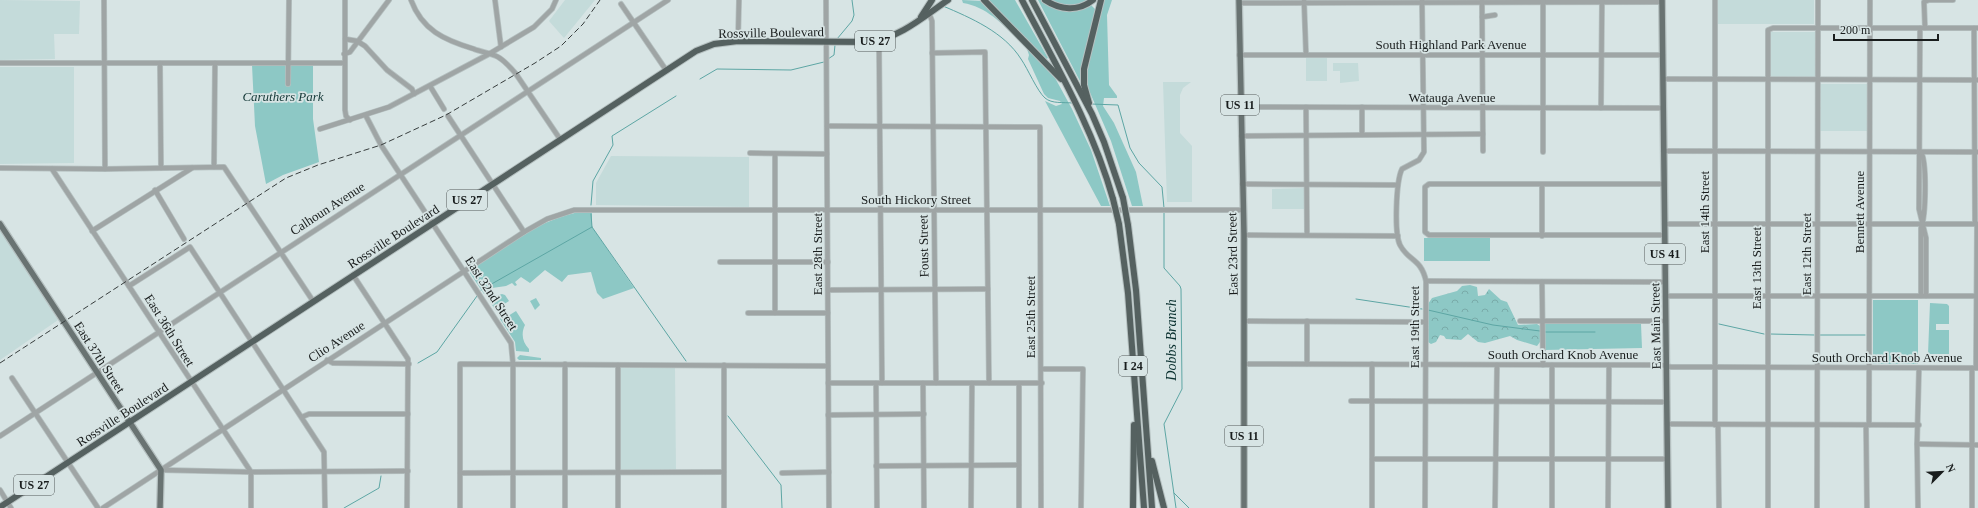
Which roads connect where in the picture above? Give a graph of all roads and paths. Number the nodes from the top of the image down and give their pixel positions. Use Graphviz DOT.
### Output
graph roads {
  1 [pos="104,0"];
  2 [pos="289,0"];
  3 [pos="345,0"];
  4 [pos="389,0"];
  5 [pos="411,0"];
  6 [pos="495,0"];
  7 [pos="556,0"];
  8 [pos="668,0"];
  9 [pos="738,0"];
  10 [pos="826,0"];
  11 [pos="932,0"];
  12 [pos="984,0"];
  13 [pos="1022,0"];
  14 [pos="1032,0"];
  15 [pos="1045,0"];
  16 [pos="1093,0"];
  17 [pos="1101,0"];
  18 [pos="1715,0"];
  19 [pos="1818,0"];
  20 [pos="1870,0"];
  21 [pos="1953,0"];
  22 [pos="1239,1"];
  23 [pos="1304,1"];
  24 [pos="1422,1"];
  25 [pos="1543,1"];
  26 [pos="1602,1"];
  27 [pos="1662,1"];
  28 [pos="1925,1"];
  29 [pos="945,2"];
  30 [pos="1482,2"];
  31 [pos="621,4"];
  32 [pos="929,13"];
  33 [pos="1495,15"];
  34 [pos="1482,17"];
  35 [pos="919,20"];
  36 [pos="633,22"];
  37 [pos="1818,28"];
  38 [pos="1870,28"];
  39 [pos="1923,28"];
  40 [pos="1976,28"];
  41 [pos="345,39"];
  42 [pos="879,40"];
  43 [pos="357,41"];
  44 [pos="738,41"];
  45 [pos="826,42"];
  46 [pos="501,47"];
  47 [pos="932,53"];
  48 [pos="344,54"];
  49 [pos="489,54"];
  50 [pos="1306,54"];
  51 [pos="1239,55"];
  52 [pos="1423,55"];
  53 [pos="1482,55"];
  54 [pos="1543,55"];
  55 [pos="1602,55"];
  56 [pos="1663,55"];
  57 [pos="0,63"];
  58 [pos="104,63"];
  59 [pos="160,63"];
  60 [pos="215,63"];
  61 [pos="288,63"];
  62 [pos="344,63"];
  63 [pos="666,70"];
  64 [pos="1663,79"];
  65 [pos="1716,79"];
  66 [pos="1768,80"];
  67 [pos="1818,80"];
  68 [pos="1870,80"];
  69 [pos="1920,80"];
  70 [pos="1976,80"];
  71 [pos="288,84"];
  72 [pos="430,86"];
  73 [pos="1068,88"];
  74 [pos="529,92"];
  75 [pos="414,94"];
  76 [pos="1240,107"];
  77 [pos="1306,107"];
  78 [pos="1362,107"];
  79 [pos="1424,108"];
  80 [pos="1483,108"];
  81 [pos="1543,108"];
  82 [pos="1601,108"];
  83 [pos="1663,108"];
  84 [pos="444,109"];
  85 [pos="1092,114"];
  86 [pos="366,116"];
  87 [pos="448,116"];
  88 [pos="350,120"];
  89 [pos="827,126"];
  90 [pos="880,126"];
  91 [pos="934,127"];
  92 [pos="987,127"];
  93 [pos="320,129"];
  94 [pos="1362,134"];
  95 [pos="1483,134"];
  96 [pos="461,135"];
  97 [pos="1307,135"];
  98 [pos="1424,135"];
  99 [pos="1241,136"];
  100 [pos="560,139"];
  101 [pos="1483,151"];
  102 [pos="1663,151"];
  103 [pos="1715,151"];
  104 [pos="1767,151"];
  105 [pos="1543,152"];
  106 [pos="1817,152"];
  107 [pos="1870,152"];
  108 [pos="1921,152"];
  109 [pos="1976,152"];
  110 [pos="750,154"];
  111 [pos="775,154"];
  112 [pos="827,154"];
  113 [pos="193,167"];
  114 [pos="214,167"];
  115 [pos="0,168"];
  116 [pos="160,168"];
  117 [pos="52,169"];
  118 [pos="105,169"];
  119 [pos="400,174"];
  120 [pos="492,184"];
  121 [pos="1242,184"];
  122 [pos="1307,184"];
  123 [pos="1664,184"];
  124 [pos="1397,185"];
  125 [pos="1542,185"];
  126 [pos="155,190"];
  127 [pos="589,209"];
  128 [pos="827,209"];
  129 [pos="880,209"];
  130 [pos="774,210"];
  131 [pos="934,210"];
  132 [pos="987,210"];
  133 [pos="1040,210"];
  134 [pos="1243,210"];
  135 [pos="433,223"];
  136 [pos="0,224"];
  137 [pos="1664,224"];
  138 [pos="1715,224"];
  139 [pos="1767,224"];
  140 [pos="1817,224"];
  141 [pos="1871,224"];
  142 [pos="1923,224"];
  143 [pos="1977,224"];
  144 [pos="92,231"];
  145 [pos="524,232"];
  146 [pos="1244,235"];
  147 [pos="1307,235"];
  148 [pos="1664,235"];
  149 [pos="1398,236"];
  150 [pos="1542,236"];
  151 [pos="184,239"];
  152 [pos="280,252"];
  153 [pos="720,262"];
  154 [pos="776,262"];
  155 [pos="828,262"];
  156 [pos="464,271"];
  157 [pos="353,275"];
  158 [pos="1426,281"];
  159 [pos="1542,282"];
  160 [pos="1665,282"];
  161 [pos="129,286"];
  162 [pos="882,289"];
  163 [pos="935,289"];
  164 [pos="988,289"];
  165 [pos="828,290"];
  166 [pos="220,292"];
  167 [pos="1665,296"];
  168 [pos="1715,296"];
  169 [pos="1767,296"];
  170 [pos="1816,296"];
  171 [pos="1869,296"];
  172 [pos="1923,296"];
  173 [pos="1978,296"];
  174 [pos="313,301"];
  175 [pos="828,312"];
  176 [pos="748,313"];
  177 [pos="775,313"];
  178 [pos="1244,320"];
  179 [pos="1307,321"];
  180 [pos="1520,321"];
  181 [pos="1543,321"];
  182 [pos="1666,321"];
  183 [pos="385,322"];
  184 [pos="1425,322"];
  185 [pos="158,332"];
  186 [pos="252,341"];
  187 [pos="327,360"];
  188 [pos="409,364"];
  189 [pos="513,364"];
  190 [pos="565,364"];
  191 [pos="1244,364"];
  192 [pos="1306,364"];
  193 [pos="1372,364"];
  194 [pos="1426,364"];
  195 [pos="1497,364"];
  196 [pos="618,365"];
  197 [pos="724,365"];
  198 [pos="1543,365"];
  199 [pos="1552,365"];
  200 [pos="1609,365"];
  201 [pos="828,366"];
  202 [pos="1666,366"];
  203 [pos="1715,367"];
  204 [pos="1767,368"];
  205 [pos="1817,368"];
  206 [pos="1869,368"];
  207 [pos="1919,368"];
  208 [pos="1976,368"];
  209 [pos="1041,369"];
  210 [pos="96,373"];
  211 [pos="12,378"];
  212 [pos="190,382"];
  213 [pos="828,383"];
  214 [pos="879,383"];
  215 [pos="923,383"];
  216 [pos="936,383"];
  217 [pos="972,383"];
  218 [pos="989,383"];
  219 [pos="1019,383"];
  220 [pos="1042,383"];
  221 [pos="283,389"];
  222 [pos="1136,401"];
  223 [pos="1351,401"];
  224 [pos="1371,401"];
  225 [pos="1425,402"];
  226 [pos="1496,402"];
  227 [pos="1552,402"];
  228 [pos="1609,402"];
  229 [pos="1667,402"];
  230 [pos="35,413"];
  231 [pos="408,414"];
  232 [pos="828,414"];
  233 [pos="876,414"];
  234 [pos="924,414"];
  235 [pos="302,417"];
  236 [pos="129,422"];
  237 [pos="1667,424"];
  238 [pos="1716,425"];
  239 [pos="1767,425"];
  240 [pos="1817,425"];
  241 [pos="1867,425"];
  242 [pos="1919,425"];
  243 [pos="222,429"];
  244 [pos="0,436"];
  245 [pos="1148,442"];
  246 [pos="1917,444"];
  247 [pos="1972,445"];
  248 [pos="1978,445"];
  249 [pos="1552,458"];
  250 [pos="1372,459"];
  251 [pos="1424,459"];
  252 [pos="1495,459"];
  253 [pos="1609,459"];
  254 [pos="1668,459"];
  255 [pos="68,462"];
  256 [pos="971,465"];
  257 [pos="876,466"];
  258 [pos="924,466"];
  259 [pos="1019,466"];
  260 [pos="161,470"];
  261 [pos="408,471"];
  262 [pos="251,472"];
  263 [pos="325,472"];
  264 [pos="513,472"];
  265 [pos="566,472"];
  266 [pos="724,472"];
  267 [pos="829,472"];
  268 [pos="460,473"];
  269 [pos="618,473"];
  270 [pos="782,473"];
  271 [pos="0,490"];
  272 [pos="8,502"];
  273 [pos="0,507"];
  274 [pos="12,508"];
  275 [pos="98,508"];
  276 [pos="103,508"];
  277 [pos="160,508"];
  278 [pos="251,508"];
  279 [pos="325,508"];
  280 [pos="407,508"];
  281 [pos="460,508"];
  282 [pos="513,508"];
  283 [pos="565,508"];
  284 [pos="618,508"];
  285 [pos="724,508"];
  286 [pos="829,508"];
  287 [pos="876,508"];
  288 [pos="924,508"];
  289 [pos="971,508"];
  290 [pos="1019,508"];
  291 [pos="1042,508"];
  292 [pos="1081,508"];
  293 [pos="1133,508"];
  294 [pos="1144,508"];
  295 [pos="1152,508"];
  296 [pos="1164,508"];
  297 [pos="1244,508"];
  298 [pos="1372,508"];
  299 [pos="1425,508"];
  300 [pos="1495,508"];
  301 [pos="1552,508"];
  302 [pos="1608,508"];
  303 [pos="1668,508"];
  304 [pos="1719,508"];
  305 [pos="1768,508"];
  306 [pos="1817,508"];
  307 [pos="1867,508"];
  308 [pos="1918,508"];
  309 [pos="1972,508"];
  1 -- 58 [label="street"];
  2 -- 61 [label="street"];
  3 -- 41 [label="street"];
  4 -- 43 [label="street"];
  5 -- 49 [label="street"];
  6 -- 46 [label="street"];
  7 -- 46 [label="street"];
  8 -- 36 [label="street, Calhoun Avenue"];
  9 -- 44 [label="street"];
  10 -- 45 [label="street, East 28th Street"];
  11 -- 35 [label="highway, US 27"];
  12 -- 73 [label="highway"];
  13 -- 73 [label="highway, I 24"];
  14 -- 85 [label="highway, I 24"];
  15 -- 16 [label="highway"];
  17 -- 85 [label="highway"];
  18 -- 65 [label="street, East 14th Street"];
  19 -- 37 [label="street, East 12th Street"];
  20 -- 38 [label="street, Bennett Avenue"];
  21 -- 28 [label="street"];
  22 -- 23 [label="street"];
  22 -- 51 [label="main road, East 23rd Street / US 11"];
  23 -- 24 [label="street"];
  23 -- 50 [label="street"];
  24 -- 30 [label="street"];
  24 -- 52 [label="street, East 19th Street"];
  25 -- 26 [label="street"];
  25 -- 30 [label="street"];
  25 -- 54 [label="street"];
  26 -- 27 [label="street"];
  26 -- 55 [label="street"];
  27 -- 56 [label="main road, East Main Street / US 41"];
  28 -- 39 [label="street"];
  29 -- 32 [label="highway, Rossville Boulevard / US 27"];
  30 -- 34 [label="street"];
  31 -- 36 [label="street"];
  32 -- 35 [label="highway, Rossville Boulevard / US 27"];
  32 -- 47 [label="street, Foust Street"];
  33 -- 34 [label="street"];
  34 -- 53 [label="street"];
  35 -- 42 [label="highway, Rossville Boulevard / US 27"];
  36 -- 63 [label="street"];
  36 -- 74 [label="street, Calhoun Avenue"];
  37 -- 38 [label="street"];
  37 -- 66 [label="street, East 13th Street"];
  37 -- 67 [label="street, East 12th Street"];
  38 -- 39 [label="street"];
  38 -- 68 [label="street, Bennett Avenue"];
  39 -- 40 [label="street"];
  39 -- 69 [label="street"];
  40 -- 70 [label="street"];
  41 -- 43 [label="street"];
  41 -- 48 [label="street"];
  42 -- 45 [label="highway, Rossville Boulevard / US 27"];
  42 -- 90 [label="street"];
  43 -- 48 [label="street"];
  43 -- 75 [label="street"];
  44 -- 45 [label="highway, Rossville Boulevard / US 27"];
  44 -- 63 [label="highway, Rossville Boulevard / US 27"];
  45 -- 89 [label="street, East 28th Street"];
  46 -- 49 [label="street"];
  47 -- 91 [label="street, Foust Street"];
  47 -- 92 [label="street"];
  48 -- 62 [label="street"];
  49 -- 72 [label="street"];
  49 -- 74 [label="street"];
  50 -- 51 [label="street, South Highland Park Avenue"];
  50 -- 52 [label="street, South Highland Park Avenue"];
  51 -- 76 [label="main road, East 23rd Street / US 11"];
  52 -- 53 [label="street, South Highland Park Avenue"];
  52 -- 79 [label="street, East 19th Street"];
  53 -- 54 [label="street, South Highland Park Avenue"];
  53 -- 80 [label="street"];
  54 -- 55 [label="street, South Highland Park Avenue"];
  54 -- 81 [label="street"];
  55 -- 56 [label="street, South Highland Park Avenue"];
  55 -- 82 [label="street"];
  56 -- 64 [label="main road, East Main Street / US 41"];
  57 -- 58 [label="street"];
  58 -- 59 [label="street"];
  58 -- 118 [label="street"];
  59 -- 60 [label="street"];
  59 -- 116 [label="street"];
  60 -- 61 [label="street"];
  60 -- 114 [label="street"];
  61 -- 62 [label="street"];
  61 -- 71 [label="street"];
  62 -- 88 [label="street"];
  63 -- 100 [label="highway, Rossville Boulevard / US 27"];
  64 -- 65 [label="street"];
  64 -- 83 [label="main road, East Main Street / US 41"];
  65 -- 66 [label="street"];
  65 -- 103 [label="street, East 14th Street"];
  66 -- 67 [label="street"];
  66 -- 104 [label="street, East 13th Street"];
  67 -- 68 [label="street"];
  67 -- 106 [label="street, East 12th Street"];
  68 -- 69 [label="street"];
  68 -- 107 [label="street, Bennett Avenue"];
  69 -- 70 [label="street"];
  69 -- 108 [label="street"];
  70 -- 109 [label="street"];
  72 -- 75 [label="street"];
  72 -- 84 [label="street"];
  73 -- 222 [label="highway, I 24, bridge"];
  74 -- 96 [label="street, Calhoun Avenue"];
  74 -- 100 [label="street"];
  75 -- 86 [label="street"];
  76 -- 77 [label="street, Watauga Avenue"];
  76 -- 99 [label="main road, East 23rd Street / US 11"];
  77 -- 78 [label="street, Watauga Avenue"];
  77 -- 97 [label="street"];
  78 -- 79 [label="street, Watauga Avenue"];
  78 -- 94 [label="street"];
  79 -- 80 [label="street, Watauga Avenue"];
  79 -- 98 [label="street, East 19th Street"];
  80 -- 81 [label="street, Watauga Avenue"];
  80 -- 95 [label="street"];
  81 -- 82 [label="street, Watauga Avenue"];
  81 -- 105 [label="street"];
  82 -- 83 [label="street, Watauga Avenue"];
  83 -- 102 [label="main road, East Main Street / US 41"];
  85 -- 245 [label="highway, I 24, bridge"];
  86 -- 88 [label="street"];
  86 -- 119 [label="street, East 32nd Street"];
  87 -- 96 [label="street"];
  88 -- 93 [label="street"];
  89 -- 90 [label="street"];
  89 -- 112 [label="street, East 28th Street"];
  90 -- 91 [label="street"];
  90 -- 129 [label="street"];
  91 -- 92 [label="street"];
  91 -- 131 [label="street, Foust Street"];
  92 -- 132 [label="street"];
  92 -- 133 [label="street, East 25th Street"];
  94 -- 97 [label="street"];
  94 -- 98 [label="street"];
  95 -- 98 [label="street"];
  95 -- 101 [label="street"];
  96 -- 119 [label="street, Calhoun Avenue"];
  96 -- 120 [label="street"];
  97 -- 99 [label="street"];
  97 -- 122 [label="street"];
  98 -- 124 [label="street, East 19th Street"];
  99 -- 121 [label="main road, East 23rd Street / US 11"];
  100 -- 120 [label="highway, Rossville Boulevard / US 27"];
  102 -- 103 [label="street"];
  102 -- 123 [label="main road, East Main Street / US 41"];
  103 -- 104 [label="street"];
  103 -- 138 [label="street, East 14th Street"];
  104 -- 106 [label="street"];
  104 -- 139 [label="street, East 13th Street"];
  106 -- 107 [label="street"];
  106 -- 140 [label="street, East 12th Street"];
  107 -- 108 [label="street"];
  107 -- 141 [label="street, Bennett Avenue"];
  108 -- 109 [label="street"];
  108 -- 142 [label="street"];
  109 -- 143 [label="street"];
  110 -- 111 [label="street"];
  111 -- 112 [label="street"];
  111 -- 130 [label="street"];
  112 -- 128 [label="street, East 28th Street"];
  113 -- 114 [label="street"];
  113 -- 116 [label="street"];
  113 -- 126 [label="street"];
  114 -- 152 [label="street"];
  115 -- 117 [label="street"];
  116 -- 118 [label="street"];
  117 -- 118 [label="street"];
  117 -- 144 [label="street, East 36th Street"];
  119 -- 135 [label="street, East 32nd Street"];
  119 -- 152 [label="street, Calhoun Avenue"];
  120 -- 135 [label="highway, Rossville Boulevard / US 27"];
  120 -- 145 [label="street"];
  121 -- 122 [label="street"];
  121 -- 134 [label="main road, East 23rd Street / US 11"];
  122 -- 124 [label="street"];
  122 -- 147 [label="street"];
  123 -- 125 [label="street"];
  123 -- 137 [label="main road, East Main Street / US 41"];
  124 -- 149 [label="street, East 19th Street"];
  125 -- 150 [label="street"];
  125 -- 150 [label="street"];
  126 -- 144 [label="street"];
  126 -- 151 [label="street"];
  127 -- 130 [label="street, South Hickory Street"];
  127 -- 145 [label="street, Clio Avenue"];
  128 -- 129 [label="street, South Hickory Street"];
  128 -- 130 [label="street, South Hickory Street"];
  128 -- 155 [label="street, East 28th Street"];
  129 -- 131 [label="street, South Hickory Street"];
  129 -- 162 [label="street"];
  130 -- 154 [label="street"];
  131 -- 132 [label="street, South Hickory Street"];
  131 -- 163 [label="street, Foust Street"];
  132 -- 133 [label="street, South Hickory Street"];
  132 -- 164 [label="street"];
  133 -- 134 [label="street, South Hickory Street"];
  133 -- 209 [label="street, East 25th Street"];
  134 -- 146 [label="main road, East 23rd Street / US 11"];
  135 -- 156 [label="street, East 32nd Street"];
  135 -- 157 [label="highway, Rossville Boulevard / US 27"];
  136 -- 210 [label="main road, East 37th Street"];
  137 -- 138 [label="street"];
  137 -- 148 [label="main road, East Main Street / US 41"];
  138 -- 139 [label="street"];
  138 -- 168 [label="street, East 14th Street"];
  139 -- 140 [label="street"];
  139 -- 169 [label="street, East 13th Street"];
  140 -- 141 [label="street"];
  140 -- 170 [label="street, East 12th Street"];
  141 -- 142 [label="street"];
  141 -- 171 [label="street, Bennett Avenue"];
  142 -- 143 [label="street"];
  142 -- 172 [label="street"];
  143 -- 173 [label="street"];
  144 -- 161 [label="street, East 36th Street"];
  145 -- 156 [label="street, Clio Avenue"];
  146 -- 147 [label="street"];
  146 -- 178 [label="main road, East 23rd Street / US 11"];
  147 -- 149 [label="street"];
  148 -- 150 [label="street"];
  148 -- 160 [label="main road, East Main Street / US 41"];
  149 -- 158 [label="street, East 19th Street"];
  152 -- 166 [label="street, Calhoun Avenue"];
  152 -- 174 [label="street"];
  153 -- 154 [label="street"];
  154 -- 155 [label="street"];
  154 -- 177 [label="street"];
  155 -- 165 [label="street, East 28th Street"];
  156 -- 183 [label="street, Clio Avenue"];
  156 -- 189 [label="street, East 32nd Street"];
  157 -- 174 [label="highway, Rossville Boulevard / US 27"];
  157 -- 183 [label="street"];
  158 -- 159 [label="street"];
  158 -- 184 [label="street, East 19th Street"];
  159 -- 160 [label="street"];
  159 -- 181 [label="street"];
  160 -- 167 [label="main road, East Main Street / US 41"];
  161 -- 166 [label="street"];
  161 -- 185 [label="street, East 36th Street"];
  162 -- 163 [label="street"];
  162 -- 165 [label="street"];
  162 -- 214 [label="street"];
  163 -- 164 [label="street"];
  163 -- 216 [label="street, Foust Street"];
  164 -- 218 [label="street"];
  165 -- 175 [label="street, East 28th Street"];
  166 -- 185 [label="street, Calhoun Avenue"];
  166 -- 186 [label="street"];
  167 -- 168 [label="street"];
  167 -- 182 [label="main road, East Main Street / US 41"];
  168 -- 169 [label="street"];
  168 -- 203 [label="street, East 14th Street"];
  169 -- 170 [label="street"];
  169 -- 204 [label="street, East 13th Street"];
  170 -- 171 [label="street"];
  170 -- 205 [label="street, East 12th Street"];
  171 -- 172 [label="street"];
  171 -- 206 [label="street, Bennett Avenue"];
  172 -- 173 [label="street"];
  173 -- 208 [label="street"];
  174 -- 186 [label="highway, Rossville Boulevard / US 27"];
  175 -- 177 [label="street"];
  175 -- 201 [label="street, East 28th Street"];
  176 -- 177 [label="street"];
  178 -- 179 [label="street"];
  178 -- 191 [label="main road, East 23rd Street / US 11"];
  179 -- 184 [label="street"];
  179 -- 192 [label="street"];
  180 -- 181 [label="street"];
  181 -- 182 [label="street"];
  181 -- 198 [label="street"];
  182 -- 202 [label="main road, East Main Street / US 41"];
  183 -- 187 [label="street, Clio Avenue"];
  183 -- 188 [label="street"];
  184 -- 194 [label="street, East 19th Street"];
  185 -- 210 [label="street, Calhoun Avenue"];
  185 -- 212 [label="street, East 36th Street"];
  186 -- 212 [label="highway, Rossville Boulevard / US 27"];
  186 -- 221 [label="street"];
  187 -- 188 [label="street"];
  187 -- 221 [label="street, Clio Avenue"];
  188 -- 231 [label="street"];
  189 -- 190 [label="street"];
  189 -- 264 [label="street, East 32nd Street"];
  189 -- 268 [label="street"];
  190 -- 196 [label="street"];
  190 -- 265 [label="street"];
  191 -- 192 [label="street, South Orchard Knob Avenue"];
  191 -- 297 [label="main road, East 23rd Street / US 11"];
  192 -- 193 [label="street, South Orchard Knob Avenue"];
  193 -- 194 [label="street, South Orchard Knob Avenue"];
  193 -- 224 [label="street"];
  194 -- 195 [label="street, South Orchard Knob Avenue"];
  194 -- 225 [label="street, East 19th Street"];
  195 -- 198 [label="street, South Orchard Knob Avenue"];
  195 -- 226 [label="street"];
  196 -- 197 [label="street"];
  196 -- 269 [label="street"];
  197 -- 201 [label="street"];
  197 -- 266 [label="street"];
  198 -- 199 [label="street, South Orchard Knob Avenue"];
  199 -- 200 [label="street, South Orchard Knob Avenue"];
  199 -- 227 [label="street"];
  200 -- 202 [label="street, South Orchard Knob Avenue"];
  200 -- 228 [label="street"];
  201 -- 213 [label="street, East 28th Street"];
  202 -- 203 [label="street, South Orchard Knob Avenue"];
  202 -- 229 [label="main road, East Main Street / US 41"];
  203 -- 204 [label="street, South Orchard Knob Avenue"];
  203 -- 238 [label="street, East 14th Street"];
  204 -- 205 [label="street, South Orchard Knob Avenue"];
  204 -- 239 [label="street, East 13th Street"];
  205 -- 206 [label="street, South Orchard Knob Avenue"];
  205 -- 240 [label="street, East 12th Street"];
  206 -- 207 [label="street, South Orchard Knob Avenue"];
  206 -- 241 [label="street, Bennett Avenue"];
  207 -- 208 [label="street, South Orchard Knob Avenue"];
  207 -- 242 [label="street"];
  208 -- 247 [label="street"];
  209 -- 220 [label="street, East 25th Street"];
  209 -- 292 [label="street"];
  210 -- 230 [label="street, Calhoun Avenue"];
  210 -- 236 [label="main road, East 37th Street"];
  211 -- 230 [label="street"];
  212 -- 236 [label="highway, Rossville Boulevard / US 27"];
  212 -- 243 [label="street, East 36th Street"];
  213 -- 214 [label="street"];
  213 -- 232 [label="street, East 28th Street"];
  214 -- 215 [label="street"];
  214 -- 233 [label="street"];
  215 -- 216 [label="street"];
  215 -- 234 [label="street"];
  216 -- 217 [label="street"];
  217 -- 218 [label="street"];
  217 -- 256 [label="street"];
  218 -- 219 [label="street"];
  219 -- 220 [label="street"];
  219 -- 259 [label="street"];
  220 -- 291 [label="street, East 25th Street"];
  221 -- 235 [label="street"];
  221 -- 243 [label="street, Clio Avenue"];
  222 -- 293 [label="highway"];
  222 -- 294 [label="highway, I 24"];
  223 -- 224 [label="street"];
  224 -- 225 [label="street"];
  224 -- 250 [label="street"];
  225 -- 226 [label="street"];
  225 -- 251 [label="street, East 19th Street"];
  226 -- 227 [label="street"];
  226 -- 252 [label="street"];
  227 -- 228 [label="street"];
  227 -- 249 [label="street"];
  228 -- 229 [label="street"];
  228 -- 253 [label="street"];
  229 -- 237 [label="main road, East Main Street / US 41"];
  230 -- 244 [label="street, Calhoun Avenue"];
  230 -- 255 [label="street"];
  231 -- 235 [label="street"];
  231 -- 261 [label="street"];
  232 -- 233 [label="street"];
  232 -- 267 [label="street, East 28th Street"];
  233 -- 234 [label="street"];
  233 -- 257 [label="street"];
  234 -- 258 [label="street"];
  235 -- 263 [label="street"];
  236 -- 255 [label="highway, Rossville Boulevard / US 27"];
  236 -- 260 [label="main road, East 37th Street"];
  237 -- 238 [label="street"];
  237 -- 254 [label="main road, East Main Street / US 41"];
  238 -- 239 [label="street"];
  238 -- 304 [label="street, East 14th Street"];
  239 -- 240 [label="street"];
  239 -- 305 [label="street, East 13th Street"];
  240 -- 241 [label="street"];
  240 -- 306 [label="street, East 12th Street"];
  241 -- 242 [label="street"];
  241 -- 307 [label="street, Bennett Avenue"];
  242 -- 246 [label="street"];
  243 -- 260 [label="street, Clio Avenue"];
  243 -- 262 [label="street, East 36th Street"];
  245 -- 295 [label="highway, I 24"];
  245 -- 296 [label="highway"];
  246 -- 247 [label="street"];
  246 -- 308 [label="street"];
  247 -- 248 [label="street"];
  247 -- 309 [label="street"];
  249 -- 252 [label="street"];
  249 -- 253 [label="street"];
  249 -- 301 [label="street"];
  250 -- 251 [label="street"];
  250 -- 298 [label="street"];
  251 -- 252 [label="street"];
  251 -- 299 [label="street, East 19th Street"];
  252 -- 300 [label="street"];
  253 -- 254 [label="street"];
  253 -- 302 [label="street"];
  254 -- 303 [label="main road, East Main Street / US 41"];
  255 -- 272 [label="highway, Rossville Boulevard / US 27"];
  255 -- 275 [label="street"];
  256 -- 258 [label="street"];
  256 -- 259 [label="street"];
  256 -- 289 [label="street"];
  257 -- 258 [label="street"];
  257 -- 287 [label="street"];
  258 -- 288 [label="street"];
  259 -- 290 [label="street"];
  260 -- 262 [label="street"];
  260 -- 276 [label="street, Clio Avenue"];
  260 -- 277 [label="main road"];
  261 -- 263 [label="street"];
  261 -- 280 [label="street"];
  262 -- 263 [label="street"];
  262 -- 278 [label="street"];
  263 -- 279 [label="street"];
  264 -- 265 [label="street"];
  264 -- 268 [label="street"];
  264 -- 282 [label="street, East 32nd Street"];
  265 -- 269 [label="street"];
  265 -- 283 [label="street"];
  266 -- 269 [label="street"];
  266 -- 285 [label="street"];
  267 -- 270 [label="street"];
  267 -- 286 [label="street, East 28th Street"];
  268 -- 281 [label="street"];
  269 -- 284 [label="street"];
  271 -- 272 [label="street"];
  272 -- 273 [label="highway, Rossville Boulevard / US 27"];
  272 -- 274 [label="street"];
}
